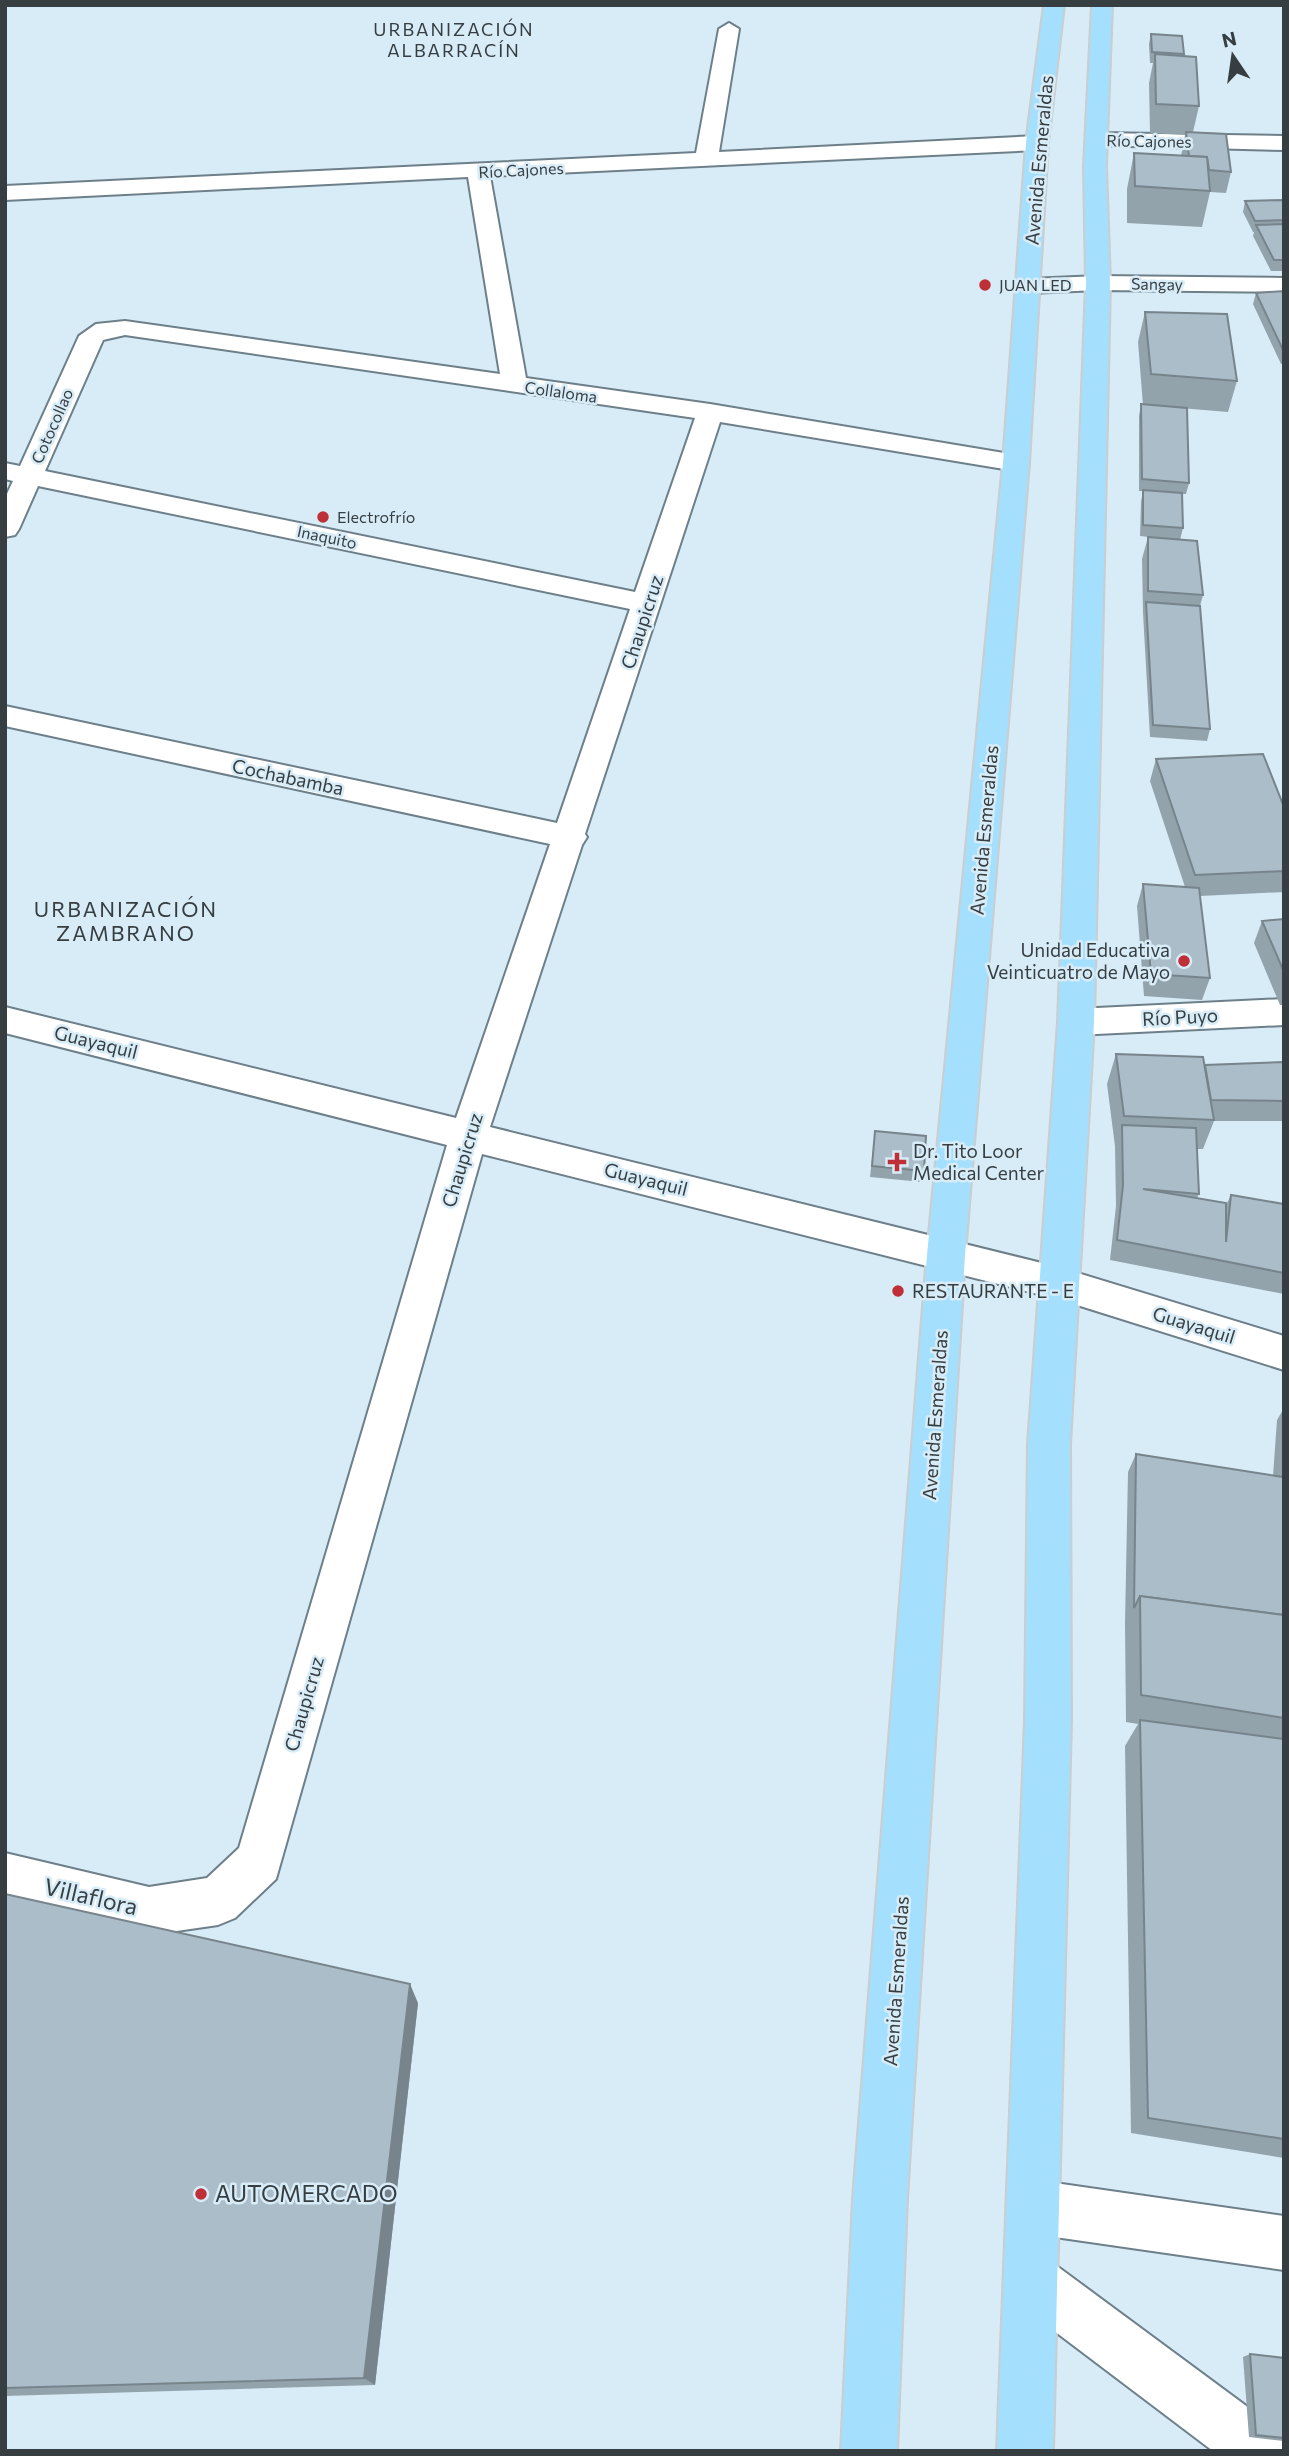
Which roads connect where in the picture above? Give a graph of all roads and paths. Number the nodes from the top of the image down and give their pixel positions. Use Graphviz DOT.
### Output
graph roads {
  1 [pos="1055,5"];
  2 [pos="1102,5"];
  3 [pos="729,30"];
  4 [pos="1098,140"];
  5 [pos="1037,143"];
  6 [pos="1284,143"];
  7 [pos="706,161"];
  8 [pos="478,172"];
  9 [pos="5,193"];
  10 [pos="1098,283"];
  11 [pos="1284,285"];
  12 [pos="1030,286"];
  13 [pos="105,330"];
  14 [pos="515,386"];
  15 [pos="710,412"];
  16 [pos="1016,463"];
  17 [pos="18,473"];
  18 [pos="5,529"];
  19 [pos="648,604"];
  20 [pos="5,716"];
  21 [pos="571,837"];
  22 [pos="1284,1012"];
  23 [pos="5,1020"];
  24 [pos="1076,1022"];
  25 [pos="469,1134"];
  26 [pos="946,1255"];
  27 [pos="1058,1283"];
  28 [pos="1284,1353"];
  29 [pos="5,1877"];
  30 [pos="218,1901"];
  31 [pos="1034,2207"];
  32 [pos="1284,2243"];
  33 [pos="1031,2280"];
  34 [pos="869,2451"];
  35 [pos="1025,2451"];
  36 [pos="1260,2451"];
  1 -- 5 [label="main road, Avenida Esmeraldas"];
  2 -- 4 [label="main road"];
  3 -- 7 [label="street"];
  4 -- 6 [label="street, Río Cajones"];
  4 -- 10 [label="main road"];
  5 -- 7 [label="street, Río Cajones"];
  5 -- 12 [label="main road, Avenida Esmeraldas"];
  7 -- 8 [label="street, Río Cajones"];
  8 -- 9 [label="street, Río Cajones"];
  8 -- 14 [label="street"];
  10 -- 11 [label="street, Sangay"];
  10 -- 12 [label="street, Sangay"];
  10 -- 24 [label="main road"];
  12 -- 16 [label="main road, Avenida Esmeraldas"];
  13 -- 14 [label="street, Collaloma"];
  13 -- 17 [label="street, Cotocollao"];
  14 -- 15 [label="street, Collaloma"];
  15 -- 16 [label="street, Collaloma"];
  15 -- 19 [label="street, Chaupicruz"];
  16 -- 26 [label="main road, Avenida Esmeraldas"];
  17 -- 18 [label="street, Cotocollao"];
  17 -- 19 [label="street, Inaquito"];
  19 -- 21 [label="street, Chaupicruz"];
  20 -- 21 [label="street, Cochabamba"];
  21 -- 25 [label="street, Chaupicruz"];
  22 -- 24 [label="street, Río Puyo"];
  23 -- 25 [label="street, Guayaquil"];
  24 -- 27 [label="main road"];
  25 -- 26 [label="street, Guayaquil"];
  25 -- 30 [label="street, Chaupicruz"];
  26 -- 27 [label="street, Guayaquil"];
  26 -- 34 [label="main road, Avenida Esmeraldas"];
  27 -- 28 [label="street, Guayaquil"];
  27 -- 31 [label="main road"];
  29 -- 30 [label="street, Villaflora"];
  31 -- 32 [label="street"];
  31 -- 33 [label="main road"];
  33 -- 35 [label="main road"];
  33 -- 36 [label="street"];
}
